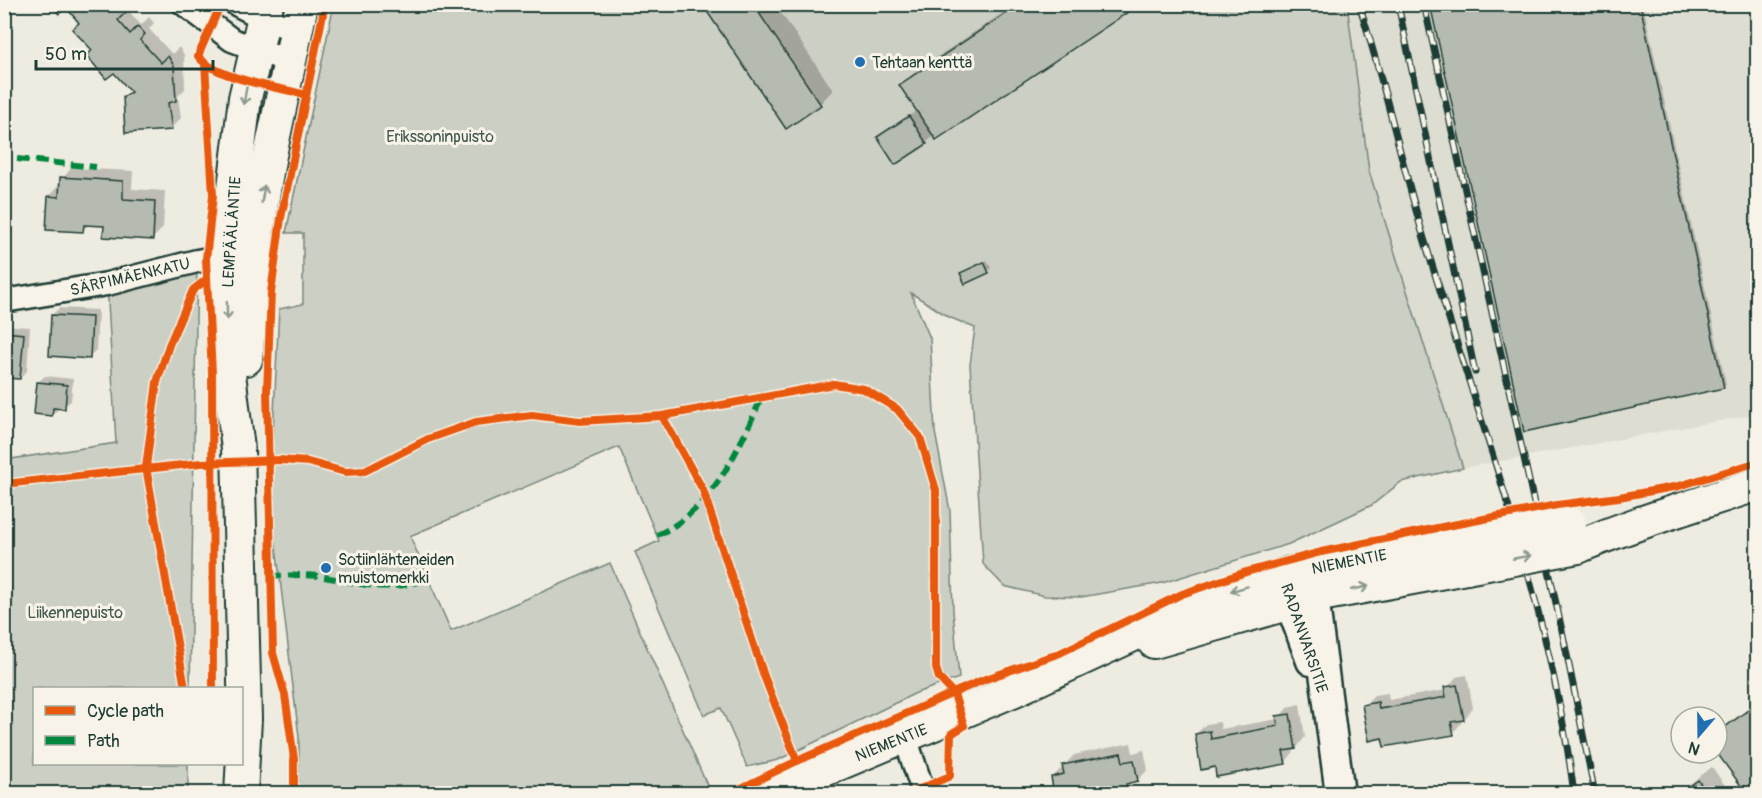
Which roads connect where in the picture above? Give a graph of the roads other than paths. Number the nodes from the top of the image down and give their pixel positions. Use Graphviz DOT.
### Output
graph roads {
  1 [pos="184,4"];
  2 [pos="255,9"];
  3 [pos="299,18"];
  4 [pos="255,50"];
  5 [pos="290,62"];
  6 [pos="241,253"];
  7 [pos="4,301"];
  8 [pos="1758,484"];
  9 [pos="1300,586"];
  10 [pos="245,719"];
  11 [pos="905,737"];
  12 [pos="243,749"];
  13 [pos="242,765"];
  14 [pos="240,794"];
  15 [pos="258,794"];
  16 [pos="767,794"];
  17 [pos="924,794"];
  18 [pos="1340,794"];
  1 -- 4 [label="street"];
  2 -- 3 [label="street"];
  2 -- 4 [label="main road, LEMPÄÄLÄNTIE"];
  3 -- 5 [label="main road, LEMPÄÄLÄNTIE"];
  4 -- 5 [label="street"];
  4 -- 6 [label="main road, LEMPÄÄLÄNTIE, one-way"];
  6 -- 5 [label="main road, LEMPÄÄLÄNTIE, one-way"];
  6 -- 7 [label="street, SÄRPIMÄENKATU"];
  6 -- 10 [label="main road, LEMPÄÄLÄNTIE"];
  8 -- 9 [label="main road, NIEMENTIE, bridge"];
  9 -- 11 [label="main road, NIEMENTIE"];
  9 -- 18 [label="street, RADANVARSITIE"];
  10 -- 12 [label="main road, LEMPÄÄLÄNTIE"];
  10 -- 15 [label="main road, LEMPÄÄLÄNTIE"];
  11 -- 16 [label="main road, NIEMENTIE"];
  11 -- 17 [label="street"];
  13 -- 14 [label="main road, LEMPÄÄLÄNTIE"];
}
